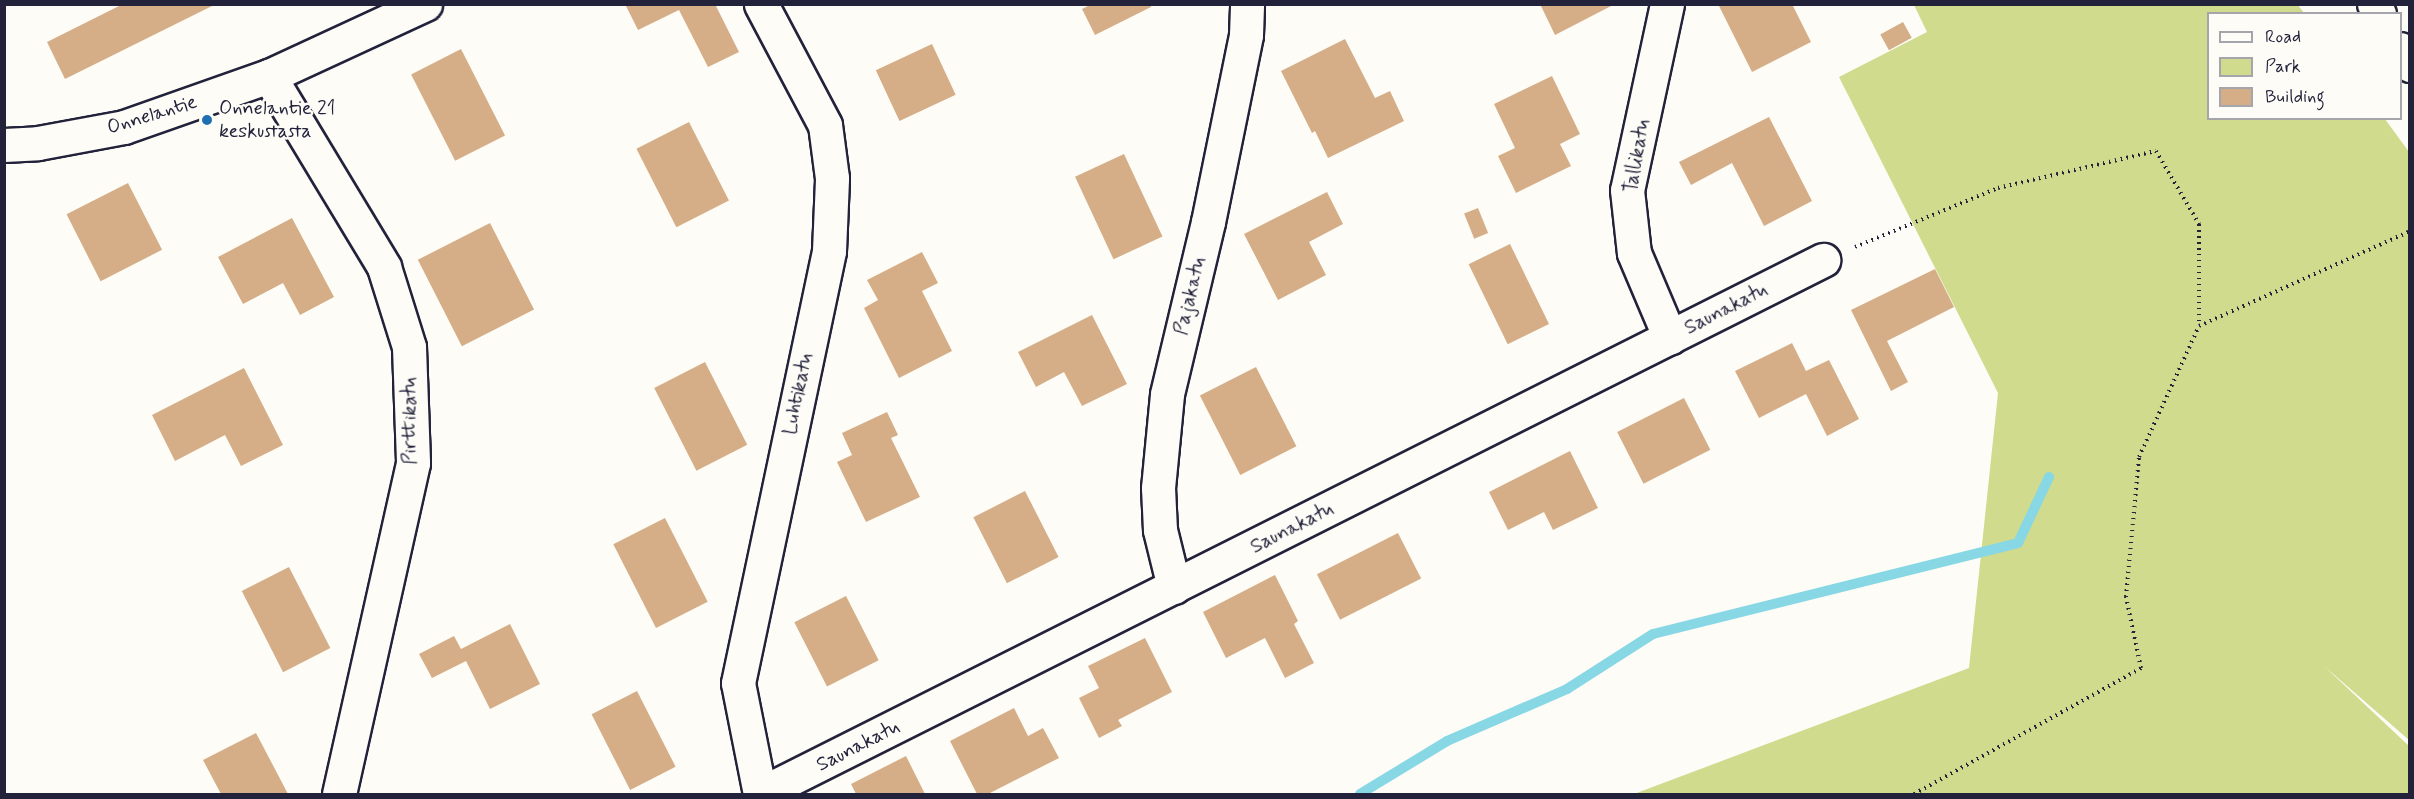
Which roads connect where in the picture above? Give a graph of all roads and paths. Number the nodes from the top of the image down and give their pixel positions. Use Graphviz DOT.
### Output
graph roads {
  1 [pos="425,4"];
  2 [pos="761,4"];
  3 [pos="1247,4"];
  4 [pos="1667,4"];
  5 [pos="269,76"];
  6 [pos="4,145"];
  7 [pos="2409,231"];
  8 [pos="1823,260"];
  9 [pos="2199,326"];
  10 [pos="1670,338"];
  11 [pos="1174,587"];
  12 [pos="339,795"];
  13 [pos="760,795"];
  14 [pos="1914,795"];
  1 -- 5 [label="street, Onnelantie"];
  2 -- 13 [label="street, Luhtikatu"];
  3 -- 11 [label="street, Pajakatu"];
  4 -- 10 [label="street, Tallikatu"];
  5 -- 6 [label="street, Onnelantie"];
  5 -- 12 [label="street, Pirttikatu"];
  7 -- 9 [label="path"];
  8 -- 9 [label="path"];
  8 -- 10 [label="street, Saunakatu"];
  9 -- 14 [label="path"];
  10 -- 11 [label="street, Saunakatu"];
  11 -- 13 [label="street, Saunakatu"];
}
